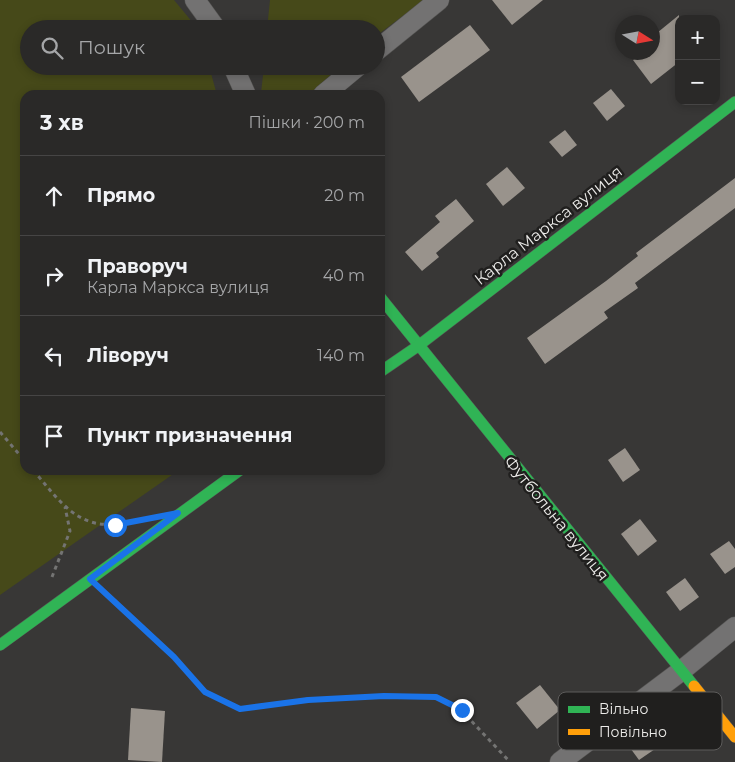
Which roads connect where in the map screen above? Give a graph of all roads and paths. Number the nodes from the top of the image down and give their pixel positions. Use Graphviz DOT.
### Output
graph roads {
  1 [pos="195,0"];
  2 [pos="439,0"];
  3 [pos="209,20"];
  4 [pos="385,44"];
  5 [pos="237,75"];
  6 [pos="347,75"];
  7 [pos="244,90"];
  8 [pos="329,90"];
  9 [pos="735,102"];
  10 [pos="385,303"];
  11 [pos="418,346"];
  12 [pos="385,369"];
  13 [pos="0,432"];
  14 [pos="20,455"];
  15 [pos="37,475"];
  16 [pos="233,475"];
  17 [pos="65,507"];
  18 [pos="133,522"];
  19 [pos="52,579"];
  20 [pos="90,579"];
  21 [pos="735,627"];
  22 [pos="0,645"];
  23 [pos="681,671"];
  24 [pos="653,692"];
  25 [pos="698,692"];
  26 [pos="722,721"];
  27 [pos="735,737"];
  28 [pos="576,750"];
  29 [pos="510,762"];
  30 [pos="560,762"];
  1 -- 3 [label="street"];
  2 -- 4 [label="street"];
  5 -- 7 [label="street"];
  6 -- 8 [label="street"];
  9 -- 11 [label="street, Карла Маркса вулиця"];
  10 -- 11 [label="street, Футбольна вулиця"];
  11 -- 12 [label="street, Карла Маркса вулиця"];
  11 -- 23 [label="street, Футбольна вулиця"];
  13 -- 14 [label="path"];
  15 -- 17 [label="path"];
  16 -- 20 [label="street"];
  17 -- 18 [label="path"];
  17 -- 19 [label="path"];
  20 -- 22 [label="street"];
  20 -- 29 [label="path"];
  21 -- 23 [label="street"];
  23 -- 24 [label="street"];
  23 -- 25 [label="street, Футбольна вулиця"];
  26 -- 27 [label="street, Футбольна вулиця"];
  28 -- 30 [label="street"];
}
